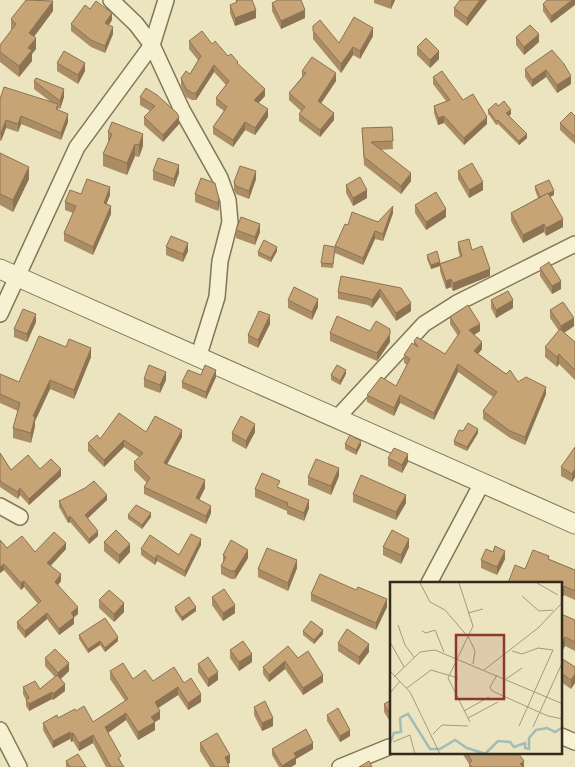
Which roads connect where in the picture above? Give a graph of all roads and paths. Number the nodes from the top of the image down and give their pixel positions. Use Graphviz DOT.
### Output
graph roads {
  1 [pos="111,0"];
  2 [pos="166,0"];
  3 [pos="152,45"];
  4 [pos="575,244"];
  5 [pos="0,269"];
  6 [pos="17,277"];
  7 [pos="0,314"];
  8 [pos="198,358"];
  9 [pos="336,419"];
  10 [pos="482,483"];
  11 [pos="0,506"];
  12 [pos="20,517"];
  13 [pos="575,524"];
  14 [pos="430,582"];
  15 [pos="0,730"];
  16 [pos="562,736"];
  17 [pos="575,742"];
  18 [pos="389,747"];
  19 [pos="19,767"];
  20 [pos="340,767"];
  1 -- 3 [label="street"];
  2 -- 3 [label="street"];
  3 -- 6 [label="street"];
  3 -- 8 [label="street"];
  4 -- 9 [label="street"];
  5 -- 6 [label="street"];
  6 -- 7 [label="street"];
  6 -- 8 [label="street"];
  8 -- 9 [label="street"];
  9 -- 10 [label="street"];
  10 -- 13 [label="street"];
  10 -- 14 [label="street"];
  11 -- 12 [label="street"];
  15 -- 19 [label="street"];
  16 -- 17 [label="street"];
  18 -- 20 [label="street"];
}
